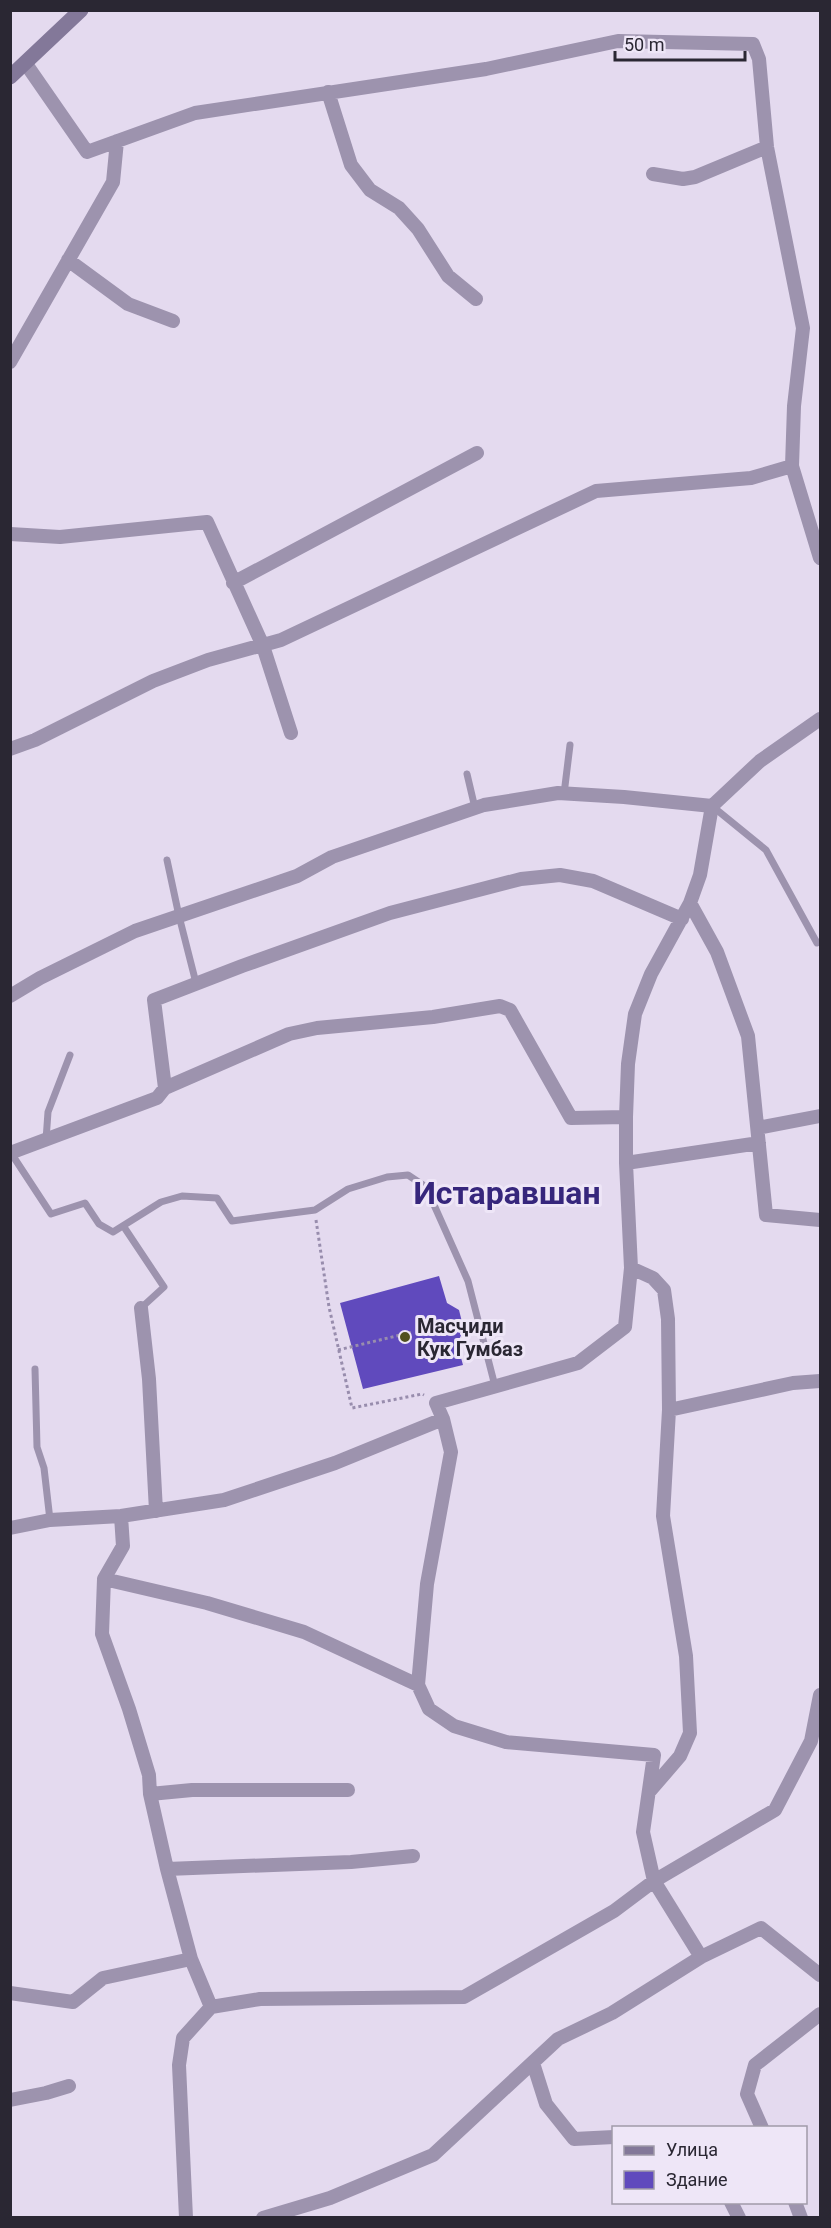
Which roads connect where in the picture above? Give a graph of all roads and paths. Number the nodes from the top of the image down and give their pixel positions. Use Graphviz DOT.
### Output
graph roads {
  1 [pos="81,10"];
  2 [pos="26,64"];
  3 [pos="10,77"];
  4 [pos="328,92"];
  5 [pos="117,141"];
  6 [pos="767,147"];
  7 [pos="653,174"];
  8 [pos="68,260"];
  9 [pos="476,299"];
  10 [pos="173,321"];
  11 [pos="10,362"];
  12 [pos="477,453"];
  13 [pos="792,466"];
  14 [pos="10,534"];
  15 [pos="820,558"];
  16 [pos="233,583"];
  17 [pos="263,646"];
  18 [pos="820,719"];
  19 [pos="291,734"];
  20 [pos="570,745"];
  21 [pos="10,749"];
  22 [pos="467,774"];
  23 [pos="564,794"];
  24 [pos="712,806"];
  25 [pos="475,808"];
  26 [pos="166,860"];
  27 [pos="690,903"];
  28 [pos="179,916"];
  29 [pos="682,919"];
  30 [pos="820,942"];
  31 [pos="196,983"];
  32 [pos="10,996"];
  33 [pos="70,1056"];
  34 [pos="165,1088"];
  35 [pos="820,1116"];
  36 [pos="626,1117"];
  37 [pos="758,1128"];
  38 [pos="46,1140"];
  39 [pos="759,1143"];
  40 [pos="11,1153"];
  41 [pos="626,1163"];
  42 [pos="315,1210"];
  43 [pos="820,1220"];
  44 [pos="124,1227"];
  45 [pos="631,1268"];
  46 [pos="141,1308"];
  47 [pos="413,1332"];
  48 [pos="338,1350"];
  49 [pos="35,1369"];
  50 [pos="820,1381"];
  51 [pos="495,1386"];
  52 [pos="436,1403"];
  53 [pos="669,1410"];
  54 [pos="443,1419"];
  55 [pos="156,1511"];
  56 [pos="121,1516"];
  57 [pos="50,1520"];
  58 [pos="10,1528"];
  59 [pos="104,1579"];
  60 [pos="418,1685"];
  61 [pos="820,1695"];
  62 [pos="348,1790"];
  63 [pos="150,1794"];
  64 [pos="648,1794"];
  65 [pos="413,1856"];
  66 [pos="167,1869"];
  67 [pos="654,1881"];
  68 [pos="700,1957"];
  69 [pos="191,1959"];
  70 [pos="820,1976"];
  71 [pos="10,1993"];
  72 [pos="211,2007"];
  73 [pos="820,2014"];
  74 [pos="533,2063"];
  75 [pos="69,2086"];
  76 [pos="10,2100"];
  77 [pos="762,2126"];
  78 [pos="612,2137"];
  79 [pos="186,2217"];
  80 [pos="263,2217"];
  1 -- 2 [label="main road"];
  2 -- 3 [label="main road"];
  2 -- 5 [label="street"];
  4 -- 5 [label="street"];
  4 -- 6 [label="street"];
  4 -- 9 [label="street"];
  5 -- 8 [label="street"];
  6 -- 7 [label="street"];
  6 -- 13 [label="street"];
  8 -- 10 [label="street"];
  8 -- 11 [label="street"];
  12 -- 16 [label="street"];
  13 -- 15 [label="street"];
  13 -- 17 [label="street"];
  14 -- 16 [label="street"];
  16 -- 17 [label="street"];
  17 -- 19 [label="street"];
  17 -- 21 [label="street"];
  18 -- 24 [label="street"];
  20 -- 23 [label="lane"];
  22 -- 25 [label="lane"];
  23 -- 24 [label="street"];
  23 -- 25 [label="street"];
  24 -- 27 [label="street"];
  24 -- 30 [label="lane"];
  25 -- 28 [label="street"];
  26 -- 28 [label="lane"];
  27 -- 29 [label="street"];
  27 -- 37 [label="street"];
  28 -- 31 [label="lane"];
  28 -- 32 [label="street"];
  29 -- 31 [label="street"];
  29 -- 36 [label="street"];
  31 -- 34 [label="street"];
  33 -- 38 [label="lane"];
  34 -- 36 [label="street"];
  34 -- 38 [label="street"];
  35 -- 37 [label="street"];
  36 -- 41 [label="street"];
  37 -- 39 [label="street"];
  38 -- 40 [label="street"];
  39 -- 41 [label="street"];
  39 -- 43 [label="street"];
  40 -- 44 [label="lane"];
  41 -- 45 [label="street"];
  42 -- 44 [label="lane"];
  42 -- 48 [label="path"];
  42 -- 51 [label="lane"];
  44 -- 46 [label="lane"];
  45 -- 51 [label="street"];
  45 -- 53 [label="street"];
  46 -- 55 [label="street"];
  47 -- 48 [label="path"];
  48 -- 52 [label="path"];
  49 -- 57 [label="lane"];
  50 -- 53 [label="street"];
  51 -- 52 [label="street"];
  52 -- 54 [label="street"];
  53 -- 64 [label="street"];
  54 -- 55 [label="street"];
  54 -- 60 [label="street"];
  55 -- 56 [label="street"];
  56 -- 57 [label="street"];
  56 -- 59 [label="street"];
  57 -- 58 [label="street"];
  59 -- 60 [label="street"];
  59 -- 63 [label="street"];
  60 -- 64 [label="street"];
  61 -- 67 [label="street"];
  62 -- 63 [label="street"];
  63 -- 66 [label="street"];
  64 -- 67 [label="street"];
  65 -- 66 [label="street"];
  66 -- 69 [label="street"];
  67 -- 68 [label="street"];
  67 -- 72 [label="street"];
  68 -- 70 [label="street"];
  68 -- 74 [label="street"];
  69 -- 71 [label="street"];
  69 -- 72 [label="street"];
  72 -- 79 [label="street"];
  73 -- 77 [label="street"];
  74 -- 78 [label="street"];
  74 -- 80 [label="street"];
  75 -- 76 [label="street"];
}
